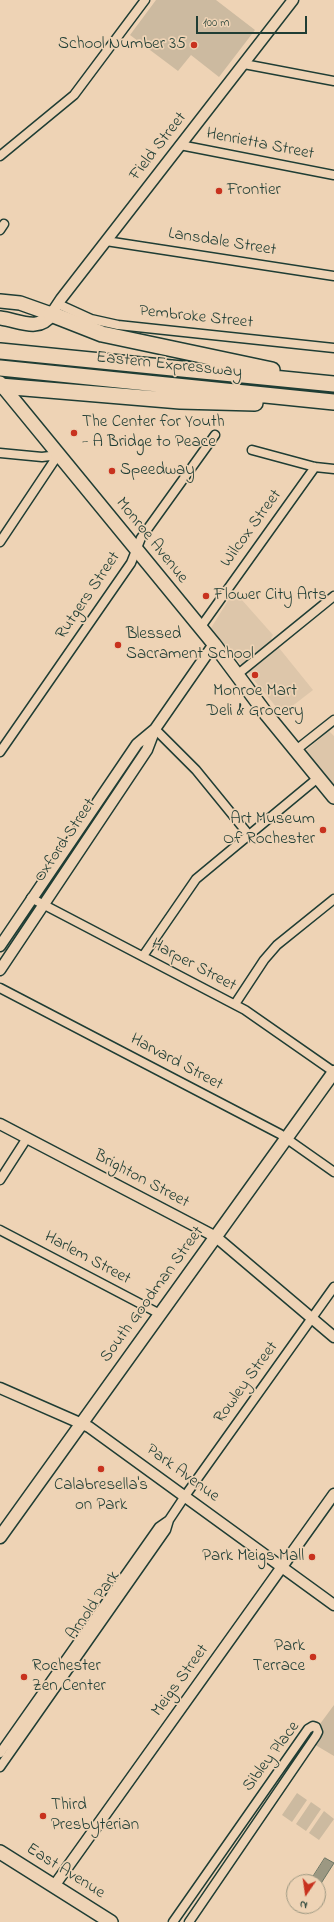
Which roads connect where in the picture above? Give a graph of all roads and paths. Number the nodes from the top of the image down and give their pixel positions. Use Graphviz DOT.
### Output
graph roads {
  1 [pos="145,0"];
  2 [pos="293,0"];
  3 [pos="244,64"];
  4 [pos="334,81"];
  5 [pos="180,146"];
  6 [pos="0,156"];
  7 [pos="334,175"];
  8 [pos="106,241"];
  9 [pos="334,276"];
  10 [pos="0,301"];
  11 [pos="54,309"];
  12 [pos="0,318"];
  13 [pos="334,348"];
  14 [pos="0,351"];
  15 [pos="0,368"];
  16 [pos="334,384"];
  17 [pos="1,385"];
  18 [pos="334,403"];
  19 [pos="215,435"];
  20 [pos="252,450"];
  21 [pos="0,453"];
  22 [pos="58,455"];
  23 [pos="315,467"];
  24 [pos="334,469"];
  25 [pos="0,542"];
  26 [pos="136,551"];
  27 [pos="334,596"];
  28 [pos="200,628"];
  29 [pos="214,644"];
  30 [pos="238,674"];
  31 [pos="334,720"];
  32 [pos="154,729"];
  33 [pos="296,750"];
  34 [pos="0,752"];
  35 [pos="319,777"];
  36 [pos="334,797"];
  37 [pos="249,835"];
  38 [pos="31,898"];
  39 [pos="334,898"];
  40 [pos="43,904"];
  41 [pos="0,946"];
  42 [pos="143,956"];
  43 [pos="0,970"];
  44 [pos="0,988"];
  45 [pos="235,1004"];
  46 [pos="334,1072"];
  47 [pos="0,1124"];
  48 [pos="27,1138"];
  49 [pos="286,1138"];
  50 [pos="334,1172"];
  51 [pos="0,1180"];
  52 [pos="0,1230"];
  53 [pos="216,1237"];
  54 [pos="334,1287"];
  55 [pos="160,1314"];
  56 [pos="312,1318"];
  57 [pos="334,1337"];
  58 [pos="0,1388"];
  59 [pos="82,1423"];
  60 [pos="334,1494"];
  61 [pos="185,1496"];
  62 [pos="169,1520"];
  63 [pos="0,1537"];
  64 [pos="283,1567"];
  65 [pos="334,1604"];
  66 [pos="0,1753"];
  67 [pos="0,1767"];
  68 [pos="0,1852"];
  69 [pos="54,1886"];
  70 [pos="111,1922"];
  71 [pos="173,1922"];
  72 [pos="189,1922"];
  1 -- 6 [label="street"];
  2 -- 3 [label="street, Field Street"];
  3 -- 4 [label="street"];
  3 -- 5 [label="street, Field Street"];
  5 -- 7 [label="street, Henrietta Street"];
  5 -- 8 [label="street, Field Street"];
  8 -- 9 [label="street, Lansdale Street"];
  8 -- 11 [label="street, Field Street"];
  10 -- 11 [label="main road"];
  11 -- 12 [label="main road"];
  11 -- 13 [label="street, Pembroke Street"];
  11 -- 16 [label="highway"];
  14 -- 16 [label="highway, Eastern Expressway"];
  15 -- 18 [label="highway, Eastern Expressway"];
  17 -- 18 [label="highway"];
  17 -- 22 [label="main road, Monroe Avenue"];
  19 -- 26 [label="street, Rutgers Street"];
  20 -- 23 [label="street"];
  21 -- 22 [label="street"];
  22 -- 25 [label="street"];
  22 -- 26 [label="main road, Monroe Avenue"];
  23 -- 24 [label="street"];
  23 -- 28 [label="street, Wilcox Street"];
  26 -- 28 [label="main road, Monroe Avenue"];
  26 -- 34 [label="street, Rutgers Street"];
  27 -- 30 [label="street"];
  28 -- 29 [label="main road, Monroe Avenue"];
  29 -- 30 [label="main road, Monroe Avenue"];
  29 -- 32 [label="street, Oxford Street"];
  30 -- 33 [label="main road, Monroe Avenue"];
  31 -- 33 [label="street"];
  32 -- 37 [label="street"];
  32 -- 38 [label="street, Oxford Street"];
  32 -- 40 [label="street, Oxford Street"];
  33 -- 35 [label="main road, Monroe Avenue"];
  35 -- 36 [label="main road, Monroe Avenue"];
  35 -- 37 [label="street"];
  37 -- 42 [label="street"];
  38 -- 40 [label="street, Harper Street"];
  38 -- 41 [label="street, Oxford Street"];
  39 -- 45 [label="street"];
  40 -- 42 [label="street, Harper Street"];
  40 -- 43 [label="street, Oxford Street"];
  42 -- 45 [label="street, Harper Street"];
  44 -- 49 [label="street, Harvard Street"];
  45 -- 46 [label="street, Harper Street"];
  46 -- 49 [label="main road, South Goodman Street"];
  47 -- 48 [label="street, Brighton Street"];
  48 -- 51 [label="street"];
  48 -- 53 [label="street, Brighton Street"];
  49 -- 50 [label="street, Harvard Street"];
  49 -- 53 [label="main road, South Goodman Street"];
  52 -- 55 [label="street, Harlem Street"];
  53 -- 55 [label="main road, South Goodman Street"];
  53 -- 56 [label="street, Brighton Street"];
  54 -- 56 [label="street, Rowley Street"];
  55 -- 59 [label="main road, South Goodman Street"];
  56 -- 57 [label="street, Brighton Street"];
  56 -- 61 [label="street, Rowley Street"];
  58 -- 59 [label="street, Park Avenue"];
  59 -- 61 [label="street, Park Avenue"];
  59 -- 63 [label="main road, South Goodman Street"];
  60 -- 64 [label="street, Meigs Street"];
  61 -- 62 [label="street, Arnold Park"];
  61 -- 64 [label="street, Park Avenue"];
  62 -- 66 [label="street, Arnold Park"];
  62 -- 67 [label="street, Arnold Park"];
  64 -- 65 [label="street, Park Avenue"];
  64 -- 69 [label="street, Meigs Street"];
  68 -- 69 [label="main road, East Avenue"];
  69 -- 70 [label="main road, East Avenue"];
  71 -- 72 [label="street, Sibley Place"];
}
